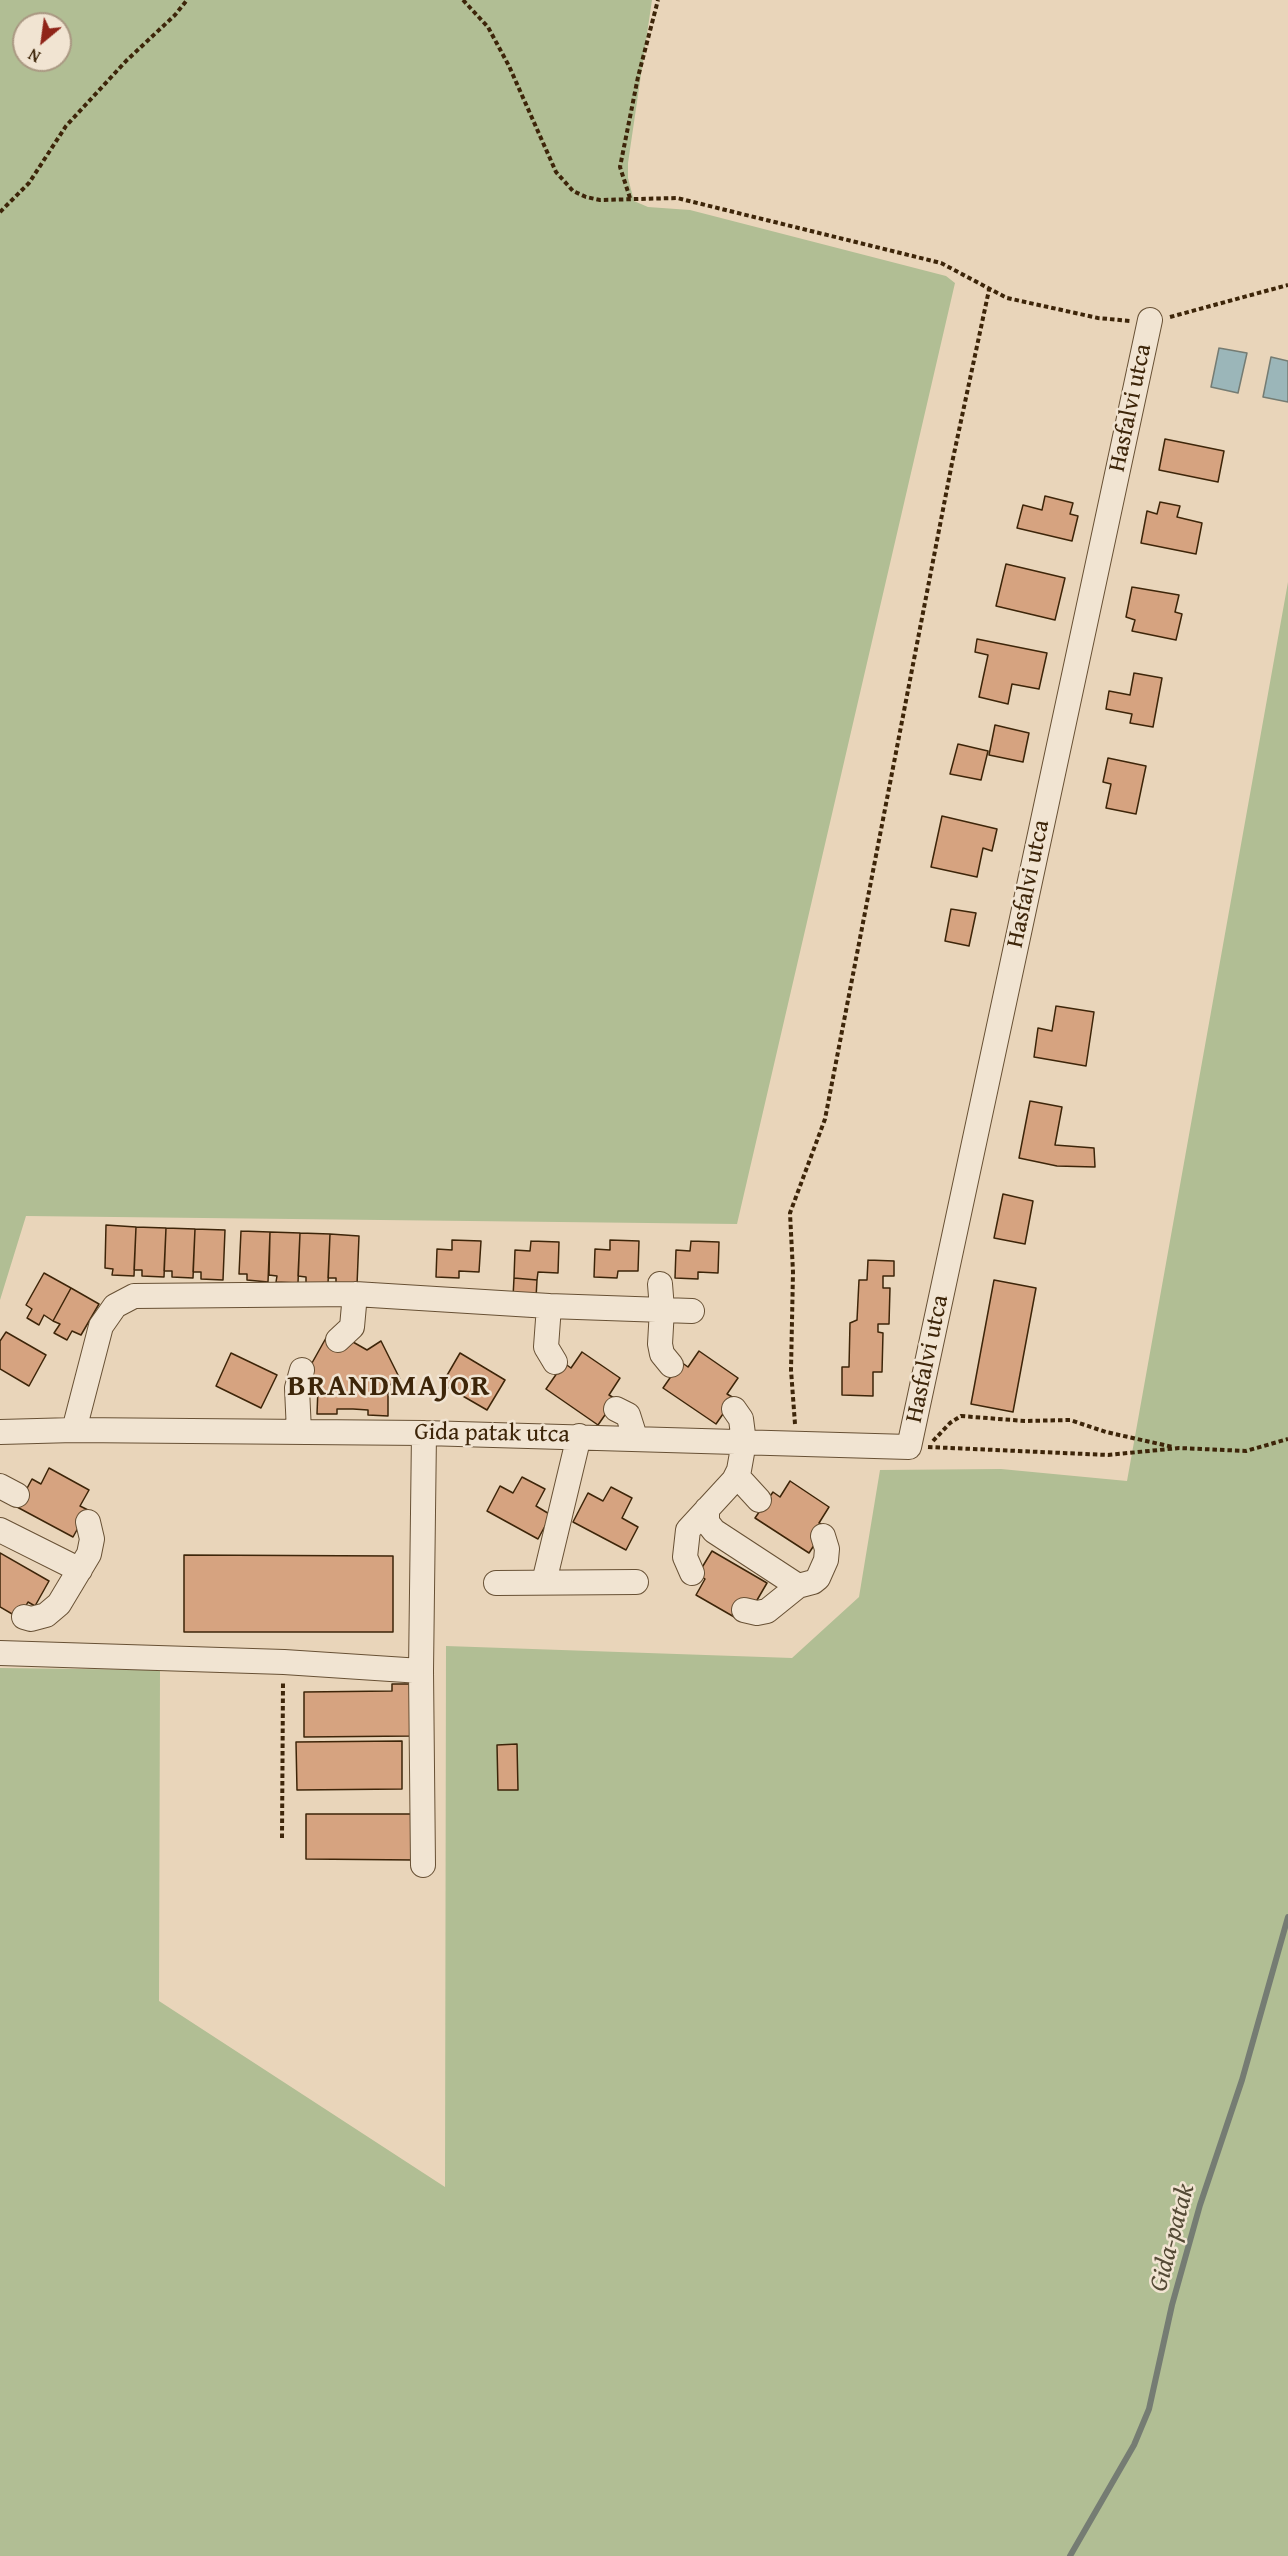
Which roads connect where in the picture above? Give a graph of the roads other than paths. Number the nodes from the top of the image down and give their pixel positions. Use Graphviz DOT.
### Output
graph roads {
  1 [pos="1150,320"];
  2 [pos="660,1284"];
  3 [pos="355,1294"];
  4 [pos="549,1306"];
  5 [pos="662,1308"];
  6 [pos="692,1311"];
  7 [pos="351,1336"];
  8 [pos="555,1362"];
  9 [pos="670,1365"];
  10 [pos="302,1370"];
  11 [pos="616,1409"];
  12 [pos="734,1409"];
  13 [pos="74,1430"];
  14 [pos="0,1432"];
  15 [pos="299,1432"];
  16 [pos="424,1433"];
  17 [pos="579,1436"];
  18 [pos="635,1437"];
  19 [pos="744,1442"];
  20 [pos="919,1447"];
  21 [pos="737,1476"];
  22 [pos="759,1500"];
  23 [pos="707,1509"];
  24 [pos="88,1522"];
  25 [pos="0,1530"];
  26 [pos="823,1536"];
  27 [pos="80,1570"];
  28 [pos="692,1573"];
  29 [pos="544,1582"];
  30 [pos="636,1582"];
  31 [pos="496,1583"];
  32 [pos="798,1586"];
  33 [pos="744,1610"];
  34 [pos="24,1617"];
  35 [pos="0,1653"];
  36 [pos="421,1671"];
  37 [pos="423,1865"];
  1 -- 20 [label="street, Hasfalvi utca"];
  2 -- 5 [label="street"];
  3 -- 4 [label="street"];
  3 -- 7 [label="street"];
  3 -- 13 [label="street"];
  4 -- 5 [label="street"];
  4 -- 8 [label="street"];
  5 -- 6 [label="street"];
  5 -- 9 [label="street"];
  10 -- 15 [label="street"];
  11 -- 18 [label="street"];
  12 -- 19 [label="street"];
  13 -- 14 [label="street, Gida patak utca"];
  13 -- 15 [label="street, Gida patak utca"];
  15 -- 16 [label="street, Gida patak utca"];
  16 -- 17 [label="street, Gida patak utca"];
  16 -- 36 [label="street"];
  17 -- 18 [label="street, Gida patak utca"];
  17 -- 29 [label="street"];
  18 -- 19 [label="street, Gida patak utca"];
  19 -- 20 [label="street, Gida patak utca"];
  19 -- 21 [label="street"];
  21 -- 22 [label="street"];
  21 -- 23 [label="street"];
  23 -- 28 [label="street"];
  23 -- 32 [label="street"];
  24 -- 27 [label="street"];
  25 -- 27 [label="street"];
  26 -- 32 [label="street"];
  27 -- 34 [label="street"];
  29 -- 30 [label="street"];
  29 -- 31 [label="street"];
  32 -- 33 [label="street"];
  35 -- 36 [label="street"];
  36 -- 37 [label="street"];
}
